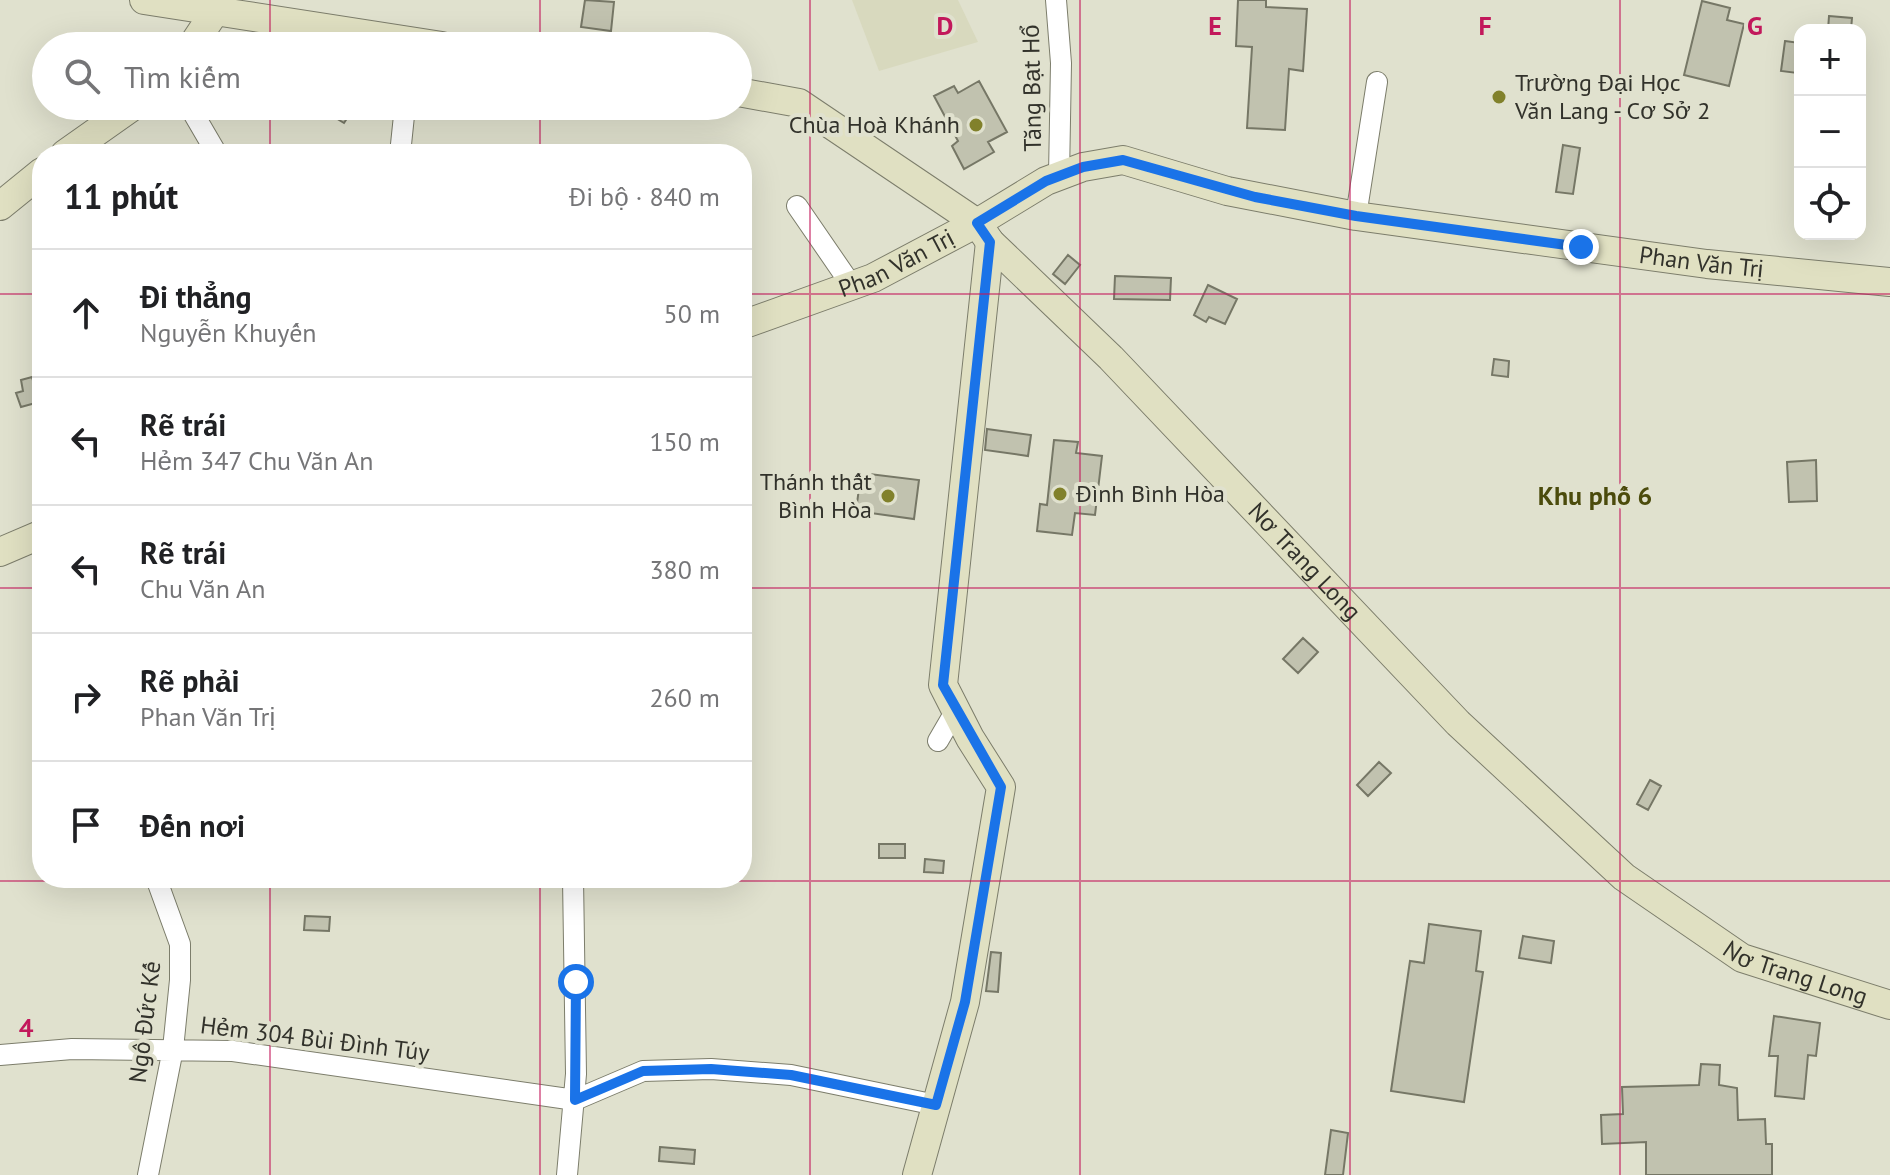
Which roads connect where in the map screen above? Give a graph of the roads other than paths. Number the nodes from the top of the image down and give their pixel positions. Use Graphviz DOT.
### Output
graph roads {
  1 [pos="144,0"];
  2 [pos="1056,0"];
  3 [pos="218,6"];
  4 [pos="201,32"];
  5 [pos="350,32"];
  6 [pos="1377,82"];
  7 [pos="752,95"];
  8 [pos="113,120"];
  9 [pos="197,120"];
  10 [pos="404,120"];
  11 [pos="79,144"];
  12 [pos="211,144"];
  13 [pos="401,144"];
  14 [pos="1059,176"];
  15 [pos="32,180"];
  16 [pos="0,206"];
  17 [pos="797,206"];
  18 [pos="1356,216"];
  19 [pos="984,233"];
  20 [pos="1890,282"];
  21 [pos="852,286"];
  22 [pos="752,321"];
  23 [pos="32,538"];
  24 [pos="0,552"];
  25 [pos="956,710"];
  26 [pos="938,741"];
  27 [pos="160,888"];
  28 [pos="573,888"];
  29 [pos="1890,1005"];
  30 [pos="173,1049"];
  31 [pos="0,1055"];
  32 [pos="575,1100"];
  33 [pos="936,1105"];
  34 [pos="148,1175"];
  35 [pos="567,1175"];
  36 [pos="917,1175"];
  1 -- 3 [label="main road"];
  2 -- 14 [label="street, Tăng Bạt Hổ"];
  3 -- 4 [label="main road"];
  3 -- 5 [label="main road"];
  6 -- 18 [label="street"];
  7 -- 19 [label="main road, Nơ Trang Long"];
  8 -- 11 [label="main road"];
  9 -- 12 [label="street"];
  10 -- 13 [label="street"];
  14 -- 18 [label="main road, Phan Văn Trị"];
  14 -- 19 [label="main road, Phan Văn Trị"];
  15 -- 16 [label="main road"];
  17 -- 21 [label="street"];
  18 -- 20 [label="main road, Phan Văn Trị"];
  19 -- 21 [label="main road, Phan Văn Trị"];
  19 -- 25 [label="main road"];
  19 -- 29 [label="main road, Nơ Trang Long"];
  21 -- 22 [label="main road, Phan Văn Trị"];
  23 -- 24 [label="main road"];
  25 -- 26 [label="street"];
  25 -- 33 [label="main road"];
  27 -- 30 [label="street, Ngô Đức Kế"];
  28 -- 32 [label="street"];
  30 -- 31 [label="street, Hẻm 304 Bùi Đình Túy"];
  30 -- 32 [label="street, Hẻm 304 Bùi Đình Túy"];
  30 -- 34 [label="street, Ngô Đức Kế"];
  32 -- 33 [label="street"];
  32 -- 35 [label="street"];
  33 -- 36 [label="main road"];
}
